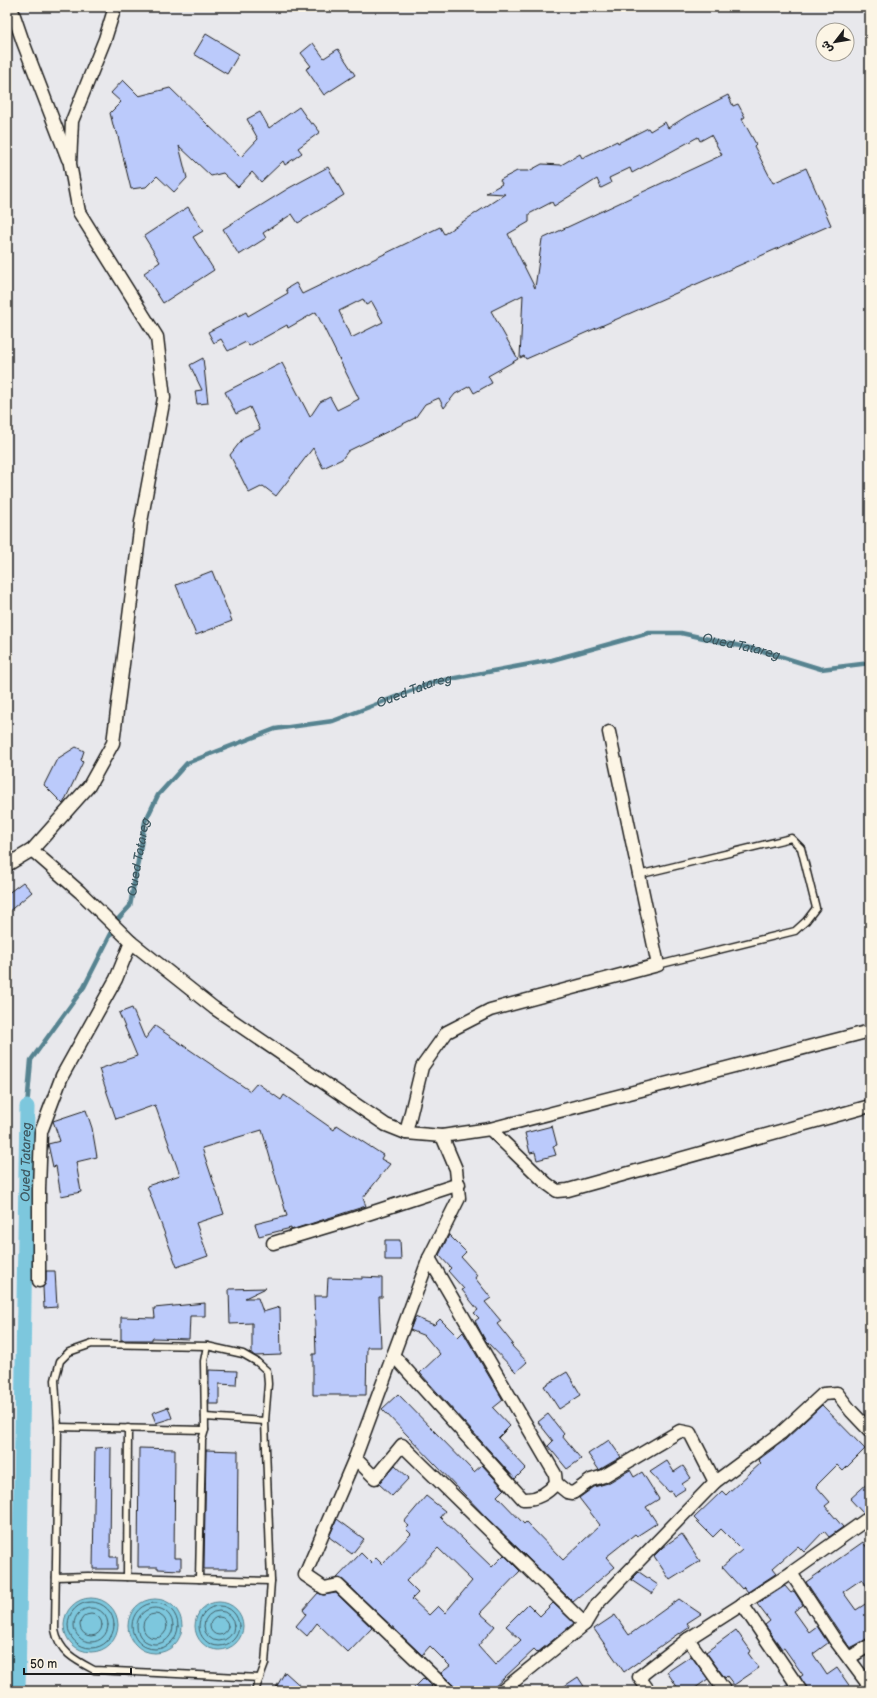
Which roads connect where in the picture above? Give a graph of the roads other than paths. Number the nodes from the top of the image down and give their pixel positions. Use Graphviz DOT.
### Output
graph roads {
  1 [pos="11,7"];
  2 [pos="115,7"];
  3 [pos="70,164"];
  4 [pos="609,732"];
  5 [pos="32,850"];
  6 [pos="7,865"];
  7 [pos="638,875"];
  8 [pos="131,942"];
  9 [pos="658,965"];
  10 [pos="870,1031"];
  11 [pos="870,1106"];
  12 [pos="490,1129"];
  13 [pos="406,1133"];
  14 [pos="442,1136"];
  15 [pos="459,1184"];
  16 [pos="273,1243"];
  17 [pos="429,1258"];
  18 [pos="39,1281"];
  19 [pos="207,1346"];
  20 [pos="393,1356"];
  21 [pos="205,1417"];
  22 [pos="265,1421"];
  23 [pos="58,1427"];
  24 [pos="128,1428"];
  25 [pos="205,1430"];
  26 [pos="870,1431"];
  27 [pos="355,1458"];
  28 [pos="715,1482"];
  29 [pos="556,1483"];
  30 [pos="870,1517"];
  31 [pos="791,1573"];
  32 [pos="56,1576"];
  33 [pos="127,1577"];
  34 [pos="199,1579"];
  35 [pos="272,1581"];
  36 [pos="742,1604"];
  37 [pos="585,1624"];
  38 [pos="688,1640"];
  39 [pos="870,1645"];
  40 [pos="849,1658"];
  41 [pos="260,1678"];
  42 [pos="870,1687"];
  43 [pos="256,1691"];
  44 [pos="449,1691"];
  45 [pos="502,1691"];
  46 [pos="649,1691"];
  47 [pos="725,1691"];
  48 [pos="801,1691"];
  1 -- 3 [label="street"];
  2 -- 3 [label="street"];
  3 -- 5 [label="street"];
  4 -- 7 [label="street"];
  5 -- 6 [label="street"];
  5 -- 8 [label="street"];
  7 -- 9 [label="street"];
  7 -- 9 [label="lane"];
  8 -- 13 [label="street"];
  8 -- 18 [label="street"];
  9 -- 13 [label="street"];
  10 -- 12 [label="street"];
  11 -- 12 [label="street"];
  12 -- 14 [label="street"];
  13 -- 14 [label="street"];
  14 -- 15 [label="street"];
  15 -- 16 [label="street"];
  15 -- 17 [label="street"];
  17 -- 20 [label="street"];
  17 -- 29 [label="street"];
  19 -- 21 [label="lane"];
  19 -- 22 [label="lane"];
  19 -- 23 [label="lane"];
  20 -- 27 [label="street"];
  20 -- 29 [label="street"];
  21 -- 22 [label="lane"];
  21 -- 25 [label="lane"];
  22 -- 35 [label="lane"];
  23 -- 24 [label="lane"];
  23 -- 32 [label="lane"];
  24 -- 25 [label="lane"];
  24 -- 33 [label="lane"];
  25 -- 34 [label="lane"];
  26 -- 28 [label="street"];
  27 -- 37 [label="street"];
  27 -- 44 [label="street"];
  28 -- 29 [label="street"];
  28 -- 37 [label="street"];
  30 -- 31 [label="street"];
  31 -- 36 [label="street"];
  31 -- 40 [label="street"];
  32 -- 33 [label="lane"];
  32 -- 41 [label="lane"];
  33 -- 34 [label="lane"];
  34 -- 35 [label="lane"];
  35 -- 41 [label="lane"];
  36 -- 38 [label="street"];
  36 -- 48 [label="street"];
  37 -- 45 [label="street"];
  38 -- 46 [label="street"];
  38 -- 47 [label="street"];
  39 -- 40 [label="street"];
  40 -- 42 [label="street"];
  41 -- 43 [label="lane"];
}
